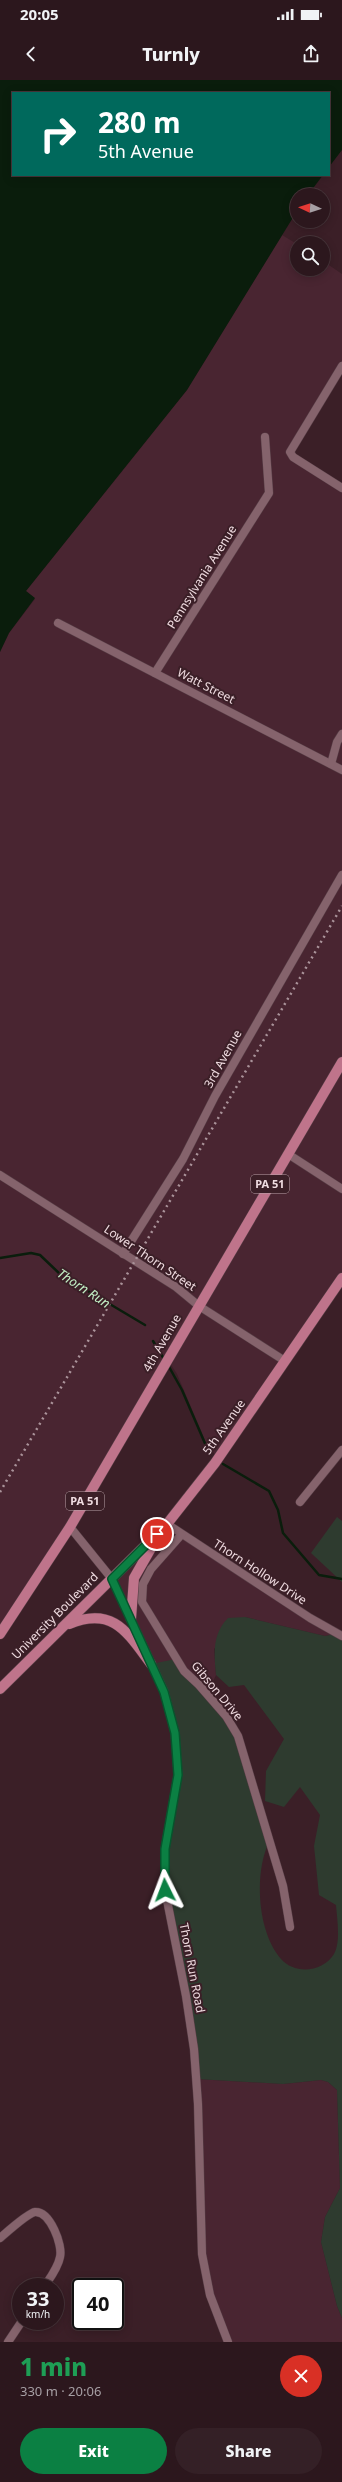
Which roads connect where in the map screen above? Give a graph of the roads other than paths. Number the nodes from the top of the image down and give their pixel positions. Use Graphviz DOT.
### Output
graph roads {
  1 [pos="342,366"];
  2 [pos="265,437"];
  3 [pos="342,488"];
  4 [pos="58,624"];
  5 [pos="155,673"];
  6 [pos="342,734"];
  7 [pos="331,764"];
  8 [pos="342,770"];
  9 [pos="342,875"];
  10 [pos="342,1062"];
  11 [pos="288,1154"];
  12 [pos="0,1176"];
  13 [pos="342,1189"];
  14 [pos="124,1254"];
  15 [pos="342,1278"];
  16 [pos="199,1306"];
  17 [pos="285,1362"];
  18 [pos="342,1450"];
  19 [pos="300,1502"];
  20 [pos="167,1524"];
  21 [pos="70,1527"];
  22 [pos="181,1535"];
  23 [pos="112,1579"];
  24 [pos="130,1619"];
  25 [pos="65,1625"];
  26 [pos="0,1634"];
  27 [pos="342,1636"];
  28 [pos="151,1664"];
  29 [pos="0,1689"];
  30 [pos="290,1927"];
  31 [pos="0,2238"];
  32 [pos="49,2278"];
  33 [pos="16,2330"];
  34 [pos="8,2342"];
  35 [pos="228,2342"];
  1 -- 3 [label="street"];
  2 -- 5 [label="street, Pennsylvania Avenue"];
  4 -- 5 [label="street, Watt Street"];
  5 -- 7 [label="street, Watt Street"];
  6 -- 7 [label="street"];
  7 -- 8 [label="street, Watt Street"];
  9 -- 14 [label="street, 3rd Avenue"];
  10 -- 11 [label="main road, 4th Avenue / PA 51"];
  11 -- 13 [label="street"];
  11 -- 16 [label="main road, 4th Avenue / PA 51"];
  12 -- 14 [label="street, Lower Thorn Street"];
  14 -- 16 [label="street, Lower Thorn Street"];
  15 -- 17 [label="main road, 5th Avenue"];
  16 -- 17 [label="street, Lower Thorn Street"];
  16 -- 21 [label="main road, 4th Avenue / PA 51"];
  17 -- 20 [label="main road, 5th Avenue"];
  18 -- 19 [label="street"];
  20 -- 22 [label="street, Thorn Hollow Drive"];
  20 -- 23 [label="main road, 5th Avenue"];
  20 -- 24 [label="main road"];
  21 -- 23 [label="street, Thorn Run Road"];
  21 -- 26 [label="main road, 4th Avenue / PA 51"];
  22 -- 27 [label="street, Thorn Hollow Drive"];
  22 -- 30 [label="street, Gibson Drive"];
  23 -- 24 [label="street, Thorn Run Road"];
  23 -- 25 [label="main road, University Boulevard"];
  24 -- 28 [label="street, Thorn Run Road"];
  25 -- 28 [label="main road"];
  25 -- 29 [label="main road, University Boulevard"];
  28 -- 35 [label="street, Thorn Run Road"];
  31 -- 32 [label="street"];
  33 -- 34 [label="street"];
}
